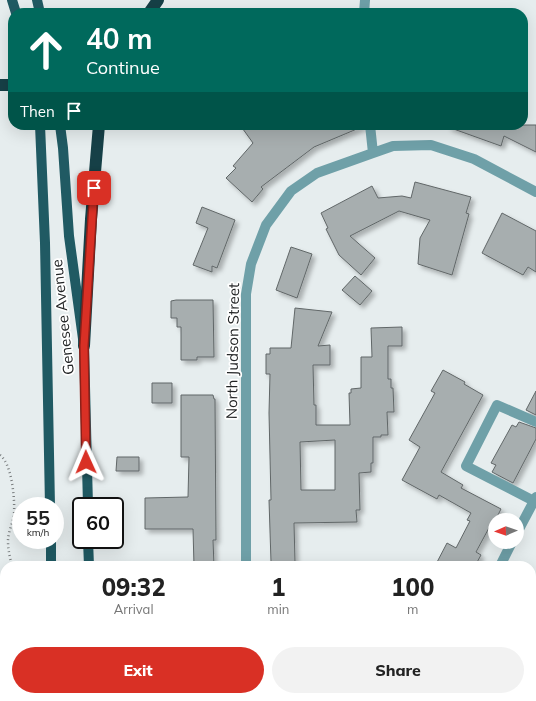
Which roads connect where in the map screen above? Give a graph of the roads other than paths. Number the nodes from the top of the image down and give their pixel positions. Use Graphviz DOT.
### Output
graph roads {
  1 [pos="40,130"];
  2 [pos="61,130"];
  3 [pos="99,130"];
  4 [pos="371,130"];
  5 [pos="373,153"];
  6 [pos="536,192"];
  7 [pos="84,346"];
  8 [pos="536,422"];
  9 [pos="50,497"];
  10 [pos="88,497"];
  11 [pos="535,499"];
  12 [pos="524,520"];
  13 [pos="51,549"];
  14 [pos="88,549"];
  15 [pos="508,549"];
  16 [pos="51,561"];
  17 [pos="89,561"];
  18 [pos="246,561"];
  19 [pos="502,561"];
  1 -- 9 [label="main road, Genesee Avenue"];
  2 -- 7 [label="main road, Genesee Avenue"];
  3 -- 7 [label="highway"];
  4 -- 5 [label="street"];
  5 -- 6 [label="street, North Judson Street"];
  5 -- 18 [label="street, North Judson Street"];
  7 -- 10 [label="main road, Genesee Avenue"];
  8 -- 11 [label="street"];
  11 -- 12 [label="street"];
  13 -- 16 [label="main road"];
  14 -- 17 [label="main road"];
  15 -- 19 [label="street"];
}
